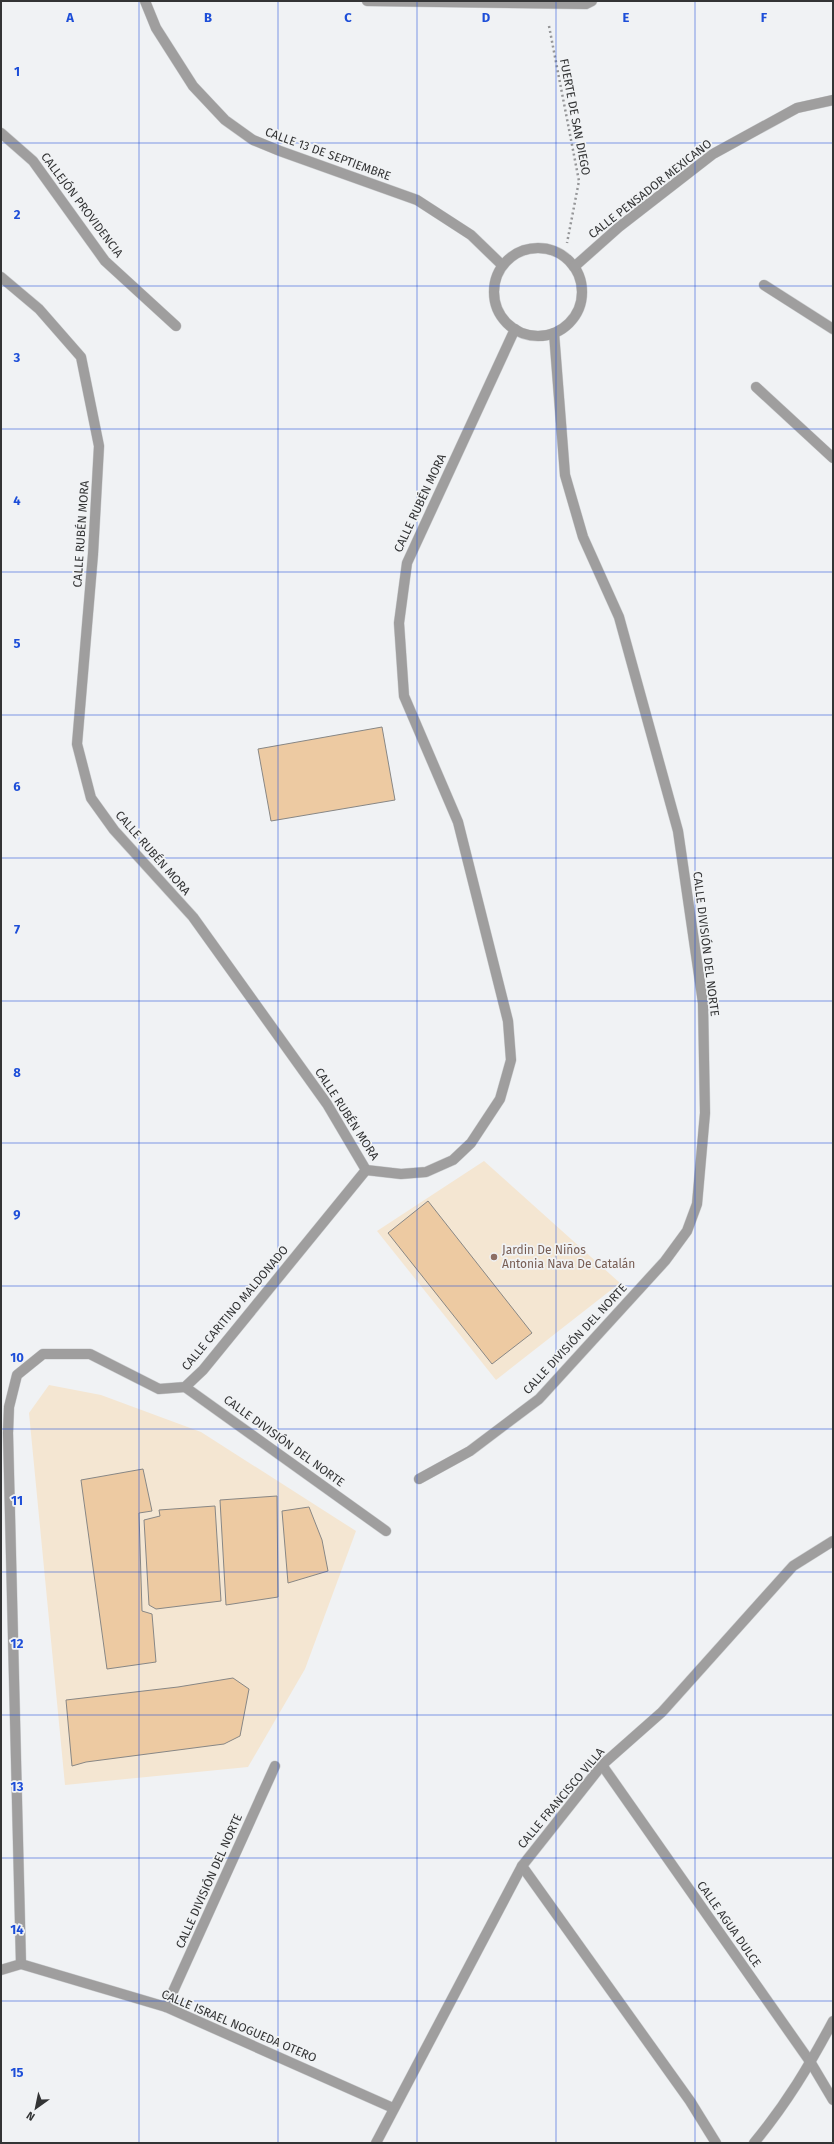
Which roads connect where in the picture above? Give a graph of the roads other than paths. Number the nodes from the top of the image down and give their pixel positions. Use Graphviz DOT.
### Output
graph roads {
  1 [pos="145,1"];
  2 [pos="367,1"];
  3 [pos="592,1"];
  4 [pos="833,100"];
  5 [pos="1,134"];
  6 [pos="502,265"];
  7 [pos="574,267"];
  8 [pos="1,277"];
  9 [pos="764,285"];
  10 [pos="176,326"];
  11 [pos="514,329"];
  12 [pos="833,329"];
  13 [pos="554,333"];
  14 [pos="756,387"];
  15 [pos="833,458"];
  16 [pos="366,1170"];
  17 [pos="185,1387"];
  18 [pos="418,1479"];
  19 [pos="386,1531"];
  20 [pos="833,1541"];
  21 [pos="602,1765"];
  22 [pos="275,1766"];
  23 [pos="522,1866"];
  24 [pos="21,1964"];
  25 [pos="1,1970"];
  26 [pos="166,2007"];
  27 [pos="833,2021"];
  28 [pos="811,2063"];
  29 [pos="833,2100"];
  30 [pos="393,2108"];
  31 [pos="376,2143"];
  32 [pos="716,2143"];
  33 [pos="754,2143"];
  1 -- 6 [label="street, CALLE 13 DE SEPTIEMBRE"];
  2 -- 3 [label="street"];
  4 -- 7 [label="street, CALLE PENSADOR MEXICANO"];
  5 -- 10 [label="street, CALLEJÓN PROVIDENCIA"];
  6 -- 7 [label="street"];
  6 -- 11 [label="street"];
  7 -- 13 [label="street"];
  8 -- 16 [label="street, CALLE RUBÉN MORA"];
  9 -- 12 [label="street"];
  11 -- 13 [label="street"];
  11 -- 16 [label="street, CALLE RUBÉN MORA"];
  13 -- 18 [label="street, CALLE DIVISIÓN DEL NORTE"];
  14 -- 15 [label="street"];
  16 -- 17 [label="street, CALLE CARITINO MALDONADO"];
  17 -- 19 [label="street, CALLE DIVISIÓN DEL NORTE"];
  17 -- 24 [label="street, CALLE CARITINO MALDONADO"];
  20 -- 21 [label="street, CALLE FRANCISCO VILLA"];
  21 -- 23 [label="street, CALLE FRANCISCO VILLA"];
  21 -- 28 [label="street, CALLE AGUA DULCE"];
  22 -- 26 [label="street, CALLE DIVISIÓN DEL NORTE"];
  23 -- 30 [label="street, CALLE FRANCISCO VILLA"];
  23 -- 32 [label="street"];
  24 -- 25 [label="street"];
  24 -- 26 [label="street, CALLE ISRAEL NOGUEDA OTERO"];
  26 -- 30 [label="street, CALLE ISRAEL NOGUEDA OTERO"];
  27 -- 28 [label="street"];
  28 -- 29 [label="street, CALLE AGUA DULCE"];
  28 -- 33 [label="street"];
  30 -- 31 [label="street, CALLE FRANCISCO VILLA"];
}
